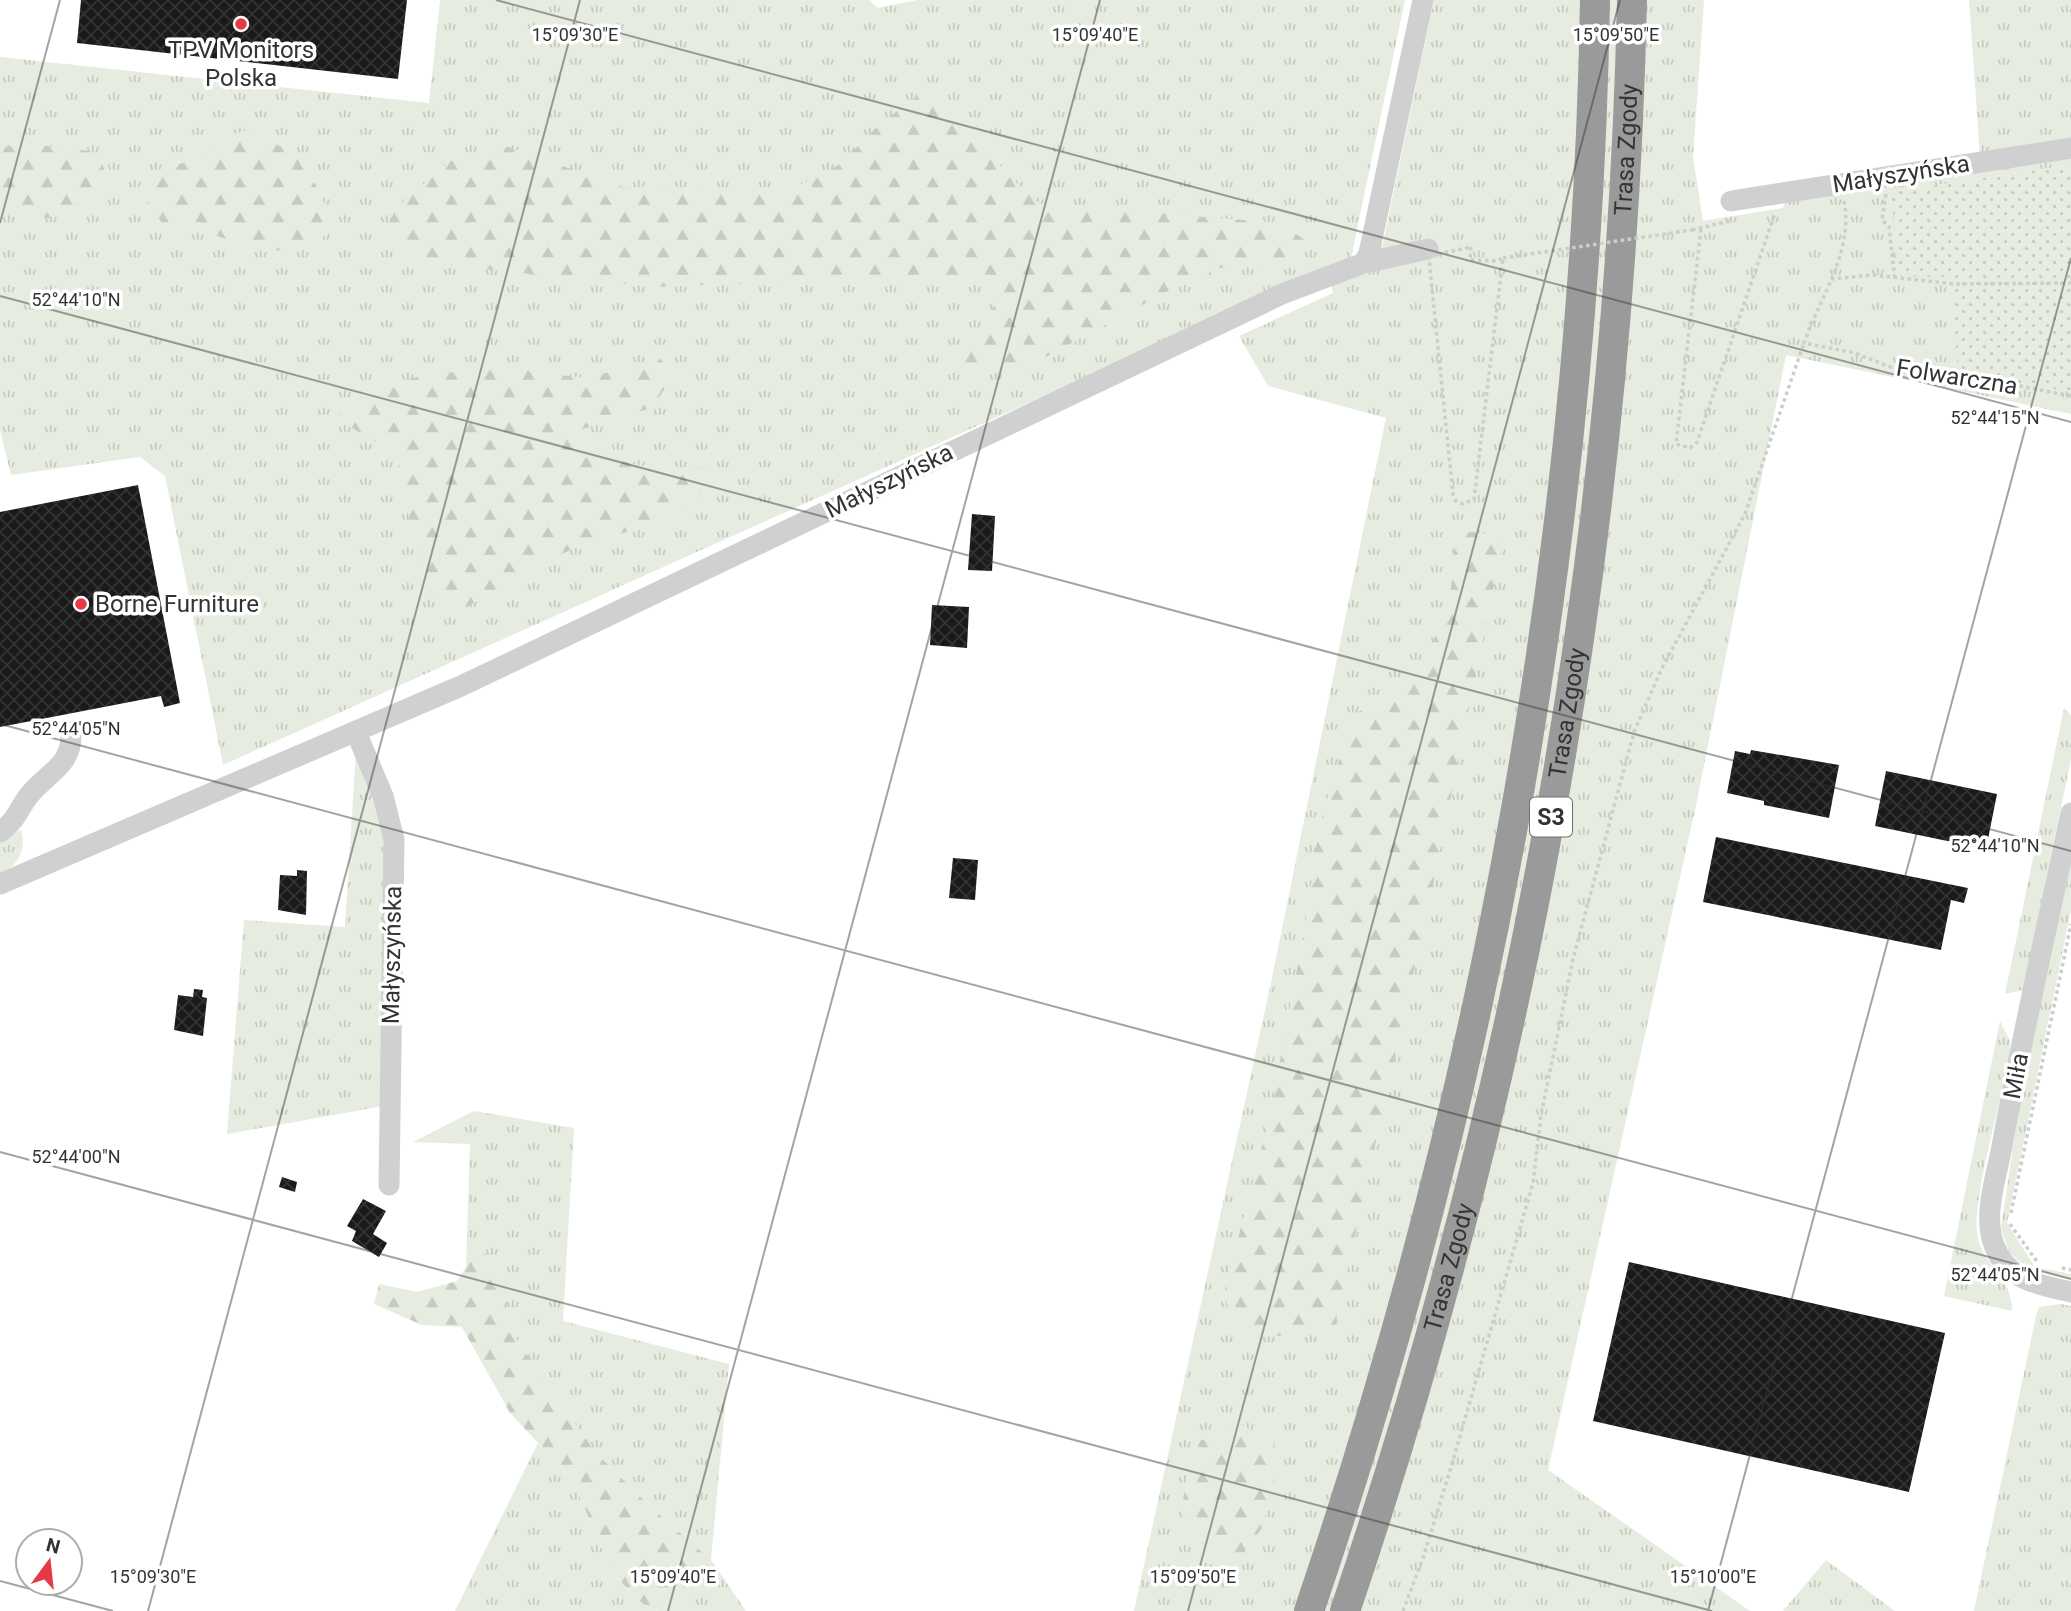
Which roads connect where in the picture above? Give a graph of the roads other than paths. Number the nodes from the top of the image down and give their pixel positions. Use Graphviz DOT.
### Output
graph roads {
  1 [pos="1423,0"];
  2 [pos="1595,0"];
  3 [pos="1632,0"];
  4 [pos="2071,148"];
  5 [pos="1731,207"];
  6 [pos="1429,255"];
  7 [pos="1364,262"];
  8 [pos="71,732"];
  9 [pos="356,732"];
  10 [pos="2071,813"];
  11 [pos="0,832"];
  12 [pos="0,884"];
  13 [pos="389,1185"];
  14 [pos="2071,1292"];
  15 [pos="1309,1611"];
  16 [pos="1345,1611"];
  1 -- 7 [label="street"];
  2 -- 15 [label="highway, Trasa Zgody / S3"];
  3 -- 16 [label="highway, Trasa Zgody / S3"];
  4 -- 5 [label="street, Małyszyńska"];
  6 -- 7 [label="street, Małyszyńska"];
  7 -- 9 [label="street, Małyszyńska"];
  8 -- 11 [label="street"];
  9 -- 12 [label="street, Małyszyńska"];
  9 -- 13 [label="street, Małyszyńska"];
  10 -- 14 [label="street, Miła"];
}
